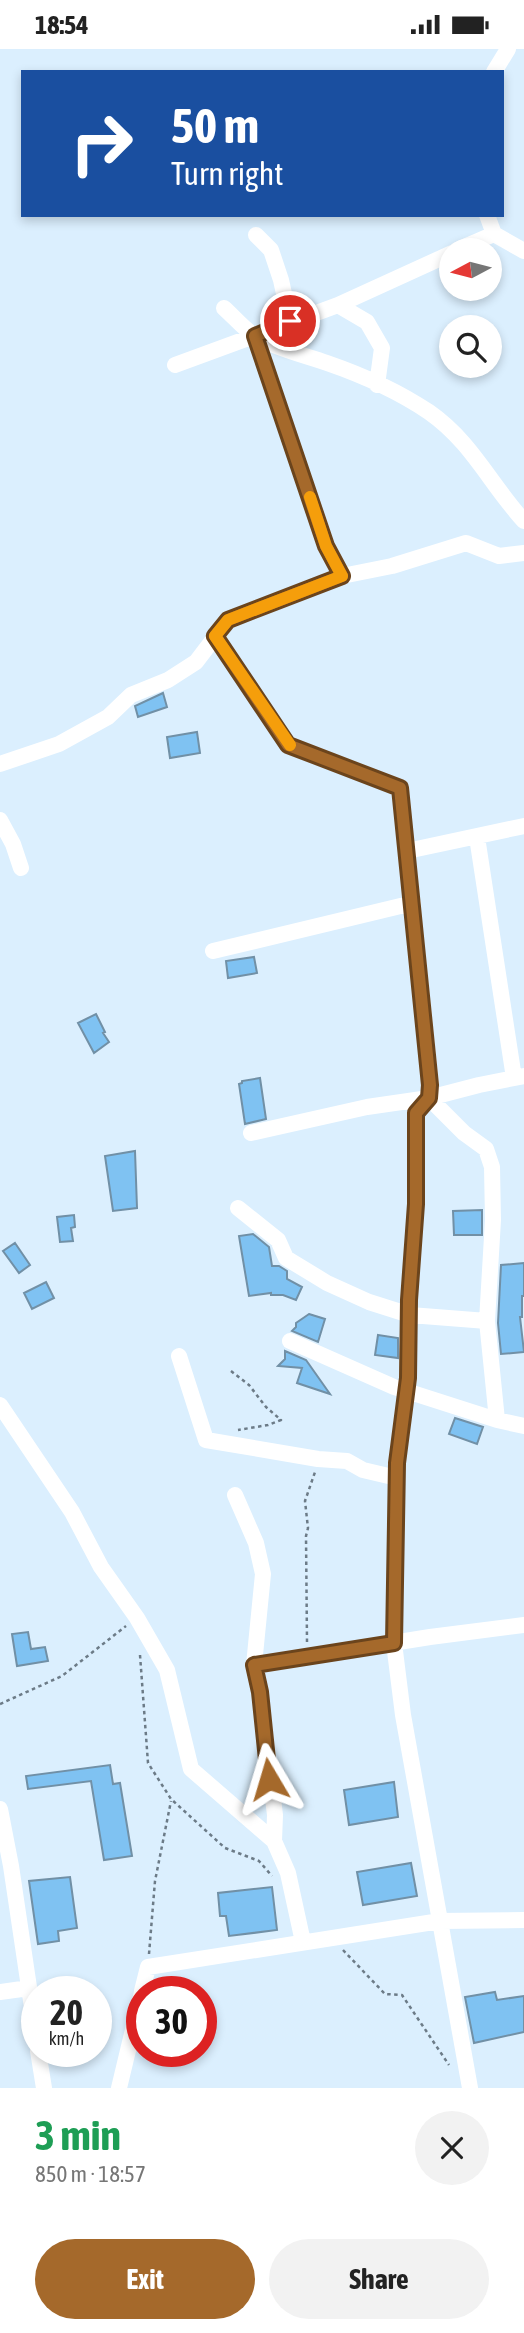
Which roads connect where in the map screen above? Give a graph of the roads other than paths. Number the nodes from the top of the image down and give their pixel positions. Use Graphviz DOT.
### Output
graph roads {
  1 [pos="508,49"];
  2 [pos="495,70"];
  3 [pos="488,217"];
  4 [pos="494,234"];
  5 [pos="256,235"];
  6 [pos="485,238"];
  7 [pos="524,251"];
  8 [pos="439,259"];
  9 [pos="338,305"];
  10 [pos="225,308"];
  11 [pos="290,321"];
  12 [pos="255,336"];
  13 [pos="175,365"];
  14 [pos="377,384"];
  15 [pos="524,521"];
  16 [pos="524,553"];
  17 [pos="342,576"];
  18 [pos="215,636"];
  19 [pos="0,764"];
  20 [pos="0,820"];
  21 [pos="524,827"];
  22 [pos="477,837"];
  23 [pos="407,851"];
  24 [pos="21,868"];
  25 [pos="413,903"];
  26 [pos="213,951"];
  27 [pos="519,1077"];
  28 [pos="429,1098"];
  29 [pos="251,1133"];
  30 [pos="238,1208"];
  31 [pos="410,1315"];
  32 [pos="487,1321"];
  33 [pos="290,1341"];
  34 [pos="179,1356"];
  35 [pos="408,1392"];
  36 [pos="0,1405"];
  37 [pos="497,1420"];
  38 [pos="524,1426"];
  39 [pos="397,1478"];
  40 [pos="235,1495"];
  41 [pos="524,1625"];
  42 [pos="394,1643"];
  43 [pos="254,1665"];
  44 [pos="0,1809"];
  45 [pos="274,1841"];
  46 [pos="524,1920"];
  47 [pos="440,1921"];
  48 [pos="303,1942"];
  49 [pos="27,1976"];
  50 [pos="146,1976"];
  51 [pos="21,1989"];
  52 [pos="0,1992"];
  53 [pos="126,2059"];
  54 [pos="41,2067"];
  55 [pos="44,2088"];
  56 [pos="119,2088"];
  57 [pos="470,2088"];
  1 -- 2 [label="street"];
  3 -- 4 [label="street"];
  4 -- 6 [label="street"];
  4 -- 7 [label="street"];
  5 -- 11 [label="street"];
  8 -- 9 [label="street"];
  9 -- 11 [label="street"];
  9 -- 14 [label="street"];
  10 -- 12 [label="street"];
  11 -- 12 [label="street"];
  12 -- 13 [label="street"];
  12 -- 14 [label="street"];
  12 -- 17 [label="street"];
  14 -- 15 [label="street"];
  16 -- 17 [label="street"];
  17 -- 18 [label="street"];
  18 -- 19 [label="street"];
  18 -- 23 [label="street"];
  20 -- 24 [label="street"];
  21 -- 22 [label="street"];
  22 -- 23 [label="street"];
  22 -- 27 [label="street"];
  23 -- 25 [label="street"];
  25 -- 26 [label="street"];
  25 -- 28 [label="street"];
  27 -- 28 [label="street"];
  28 -- 29 [label="street"];
  28 -- 31 [label="street"];
  28 -- 32 [label="street"];
  30 -- 31 [label="street"];
  31 -- 32 [label="street"];
  31 -- 35 [label="street"];
  32 -- 37 [label="street"];
  33 -- 35 [label="street"];
  34 -- 39 [label="street"];
  35 -- 37 [label="street"];
  35 -- 39 [label="street"];
  36 -- 45 [label="street"];
  37 -- 38 [label="street"];
  39 -- 42 [label="street"];
  40 -- 43 [label="street"];
  41 -- 42 [label="street"];
  42 -- 43 [label="street"];
  42 -- 47 [label="street"];
  43 -- 45 [label="street"];
  44 -- 49 [label="street"];
  45 -- 48 [label="street"];
  46 -- 47 [label="street"];
  47 -- 48 [label="street"];
  47 -- 57 [label="street"];
  48 -- 50 [label="street"];
  51 -- 52 [label="street"];
  53 -- 56 [label="street"];
  54 -- 55 [label="street"];
}
